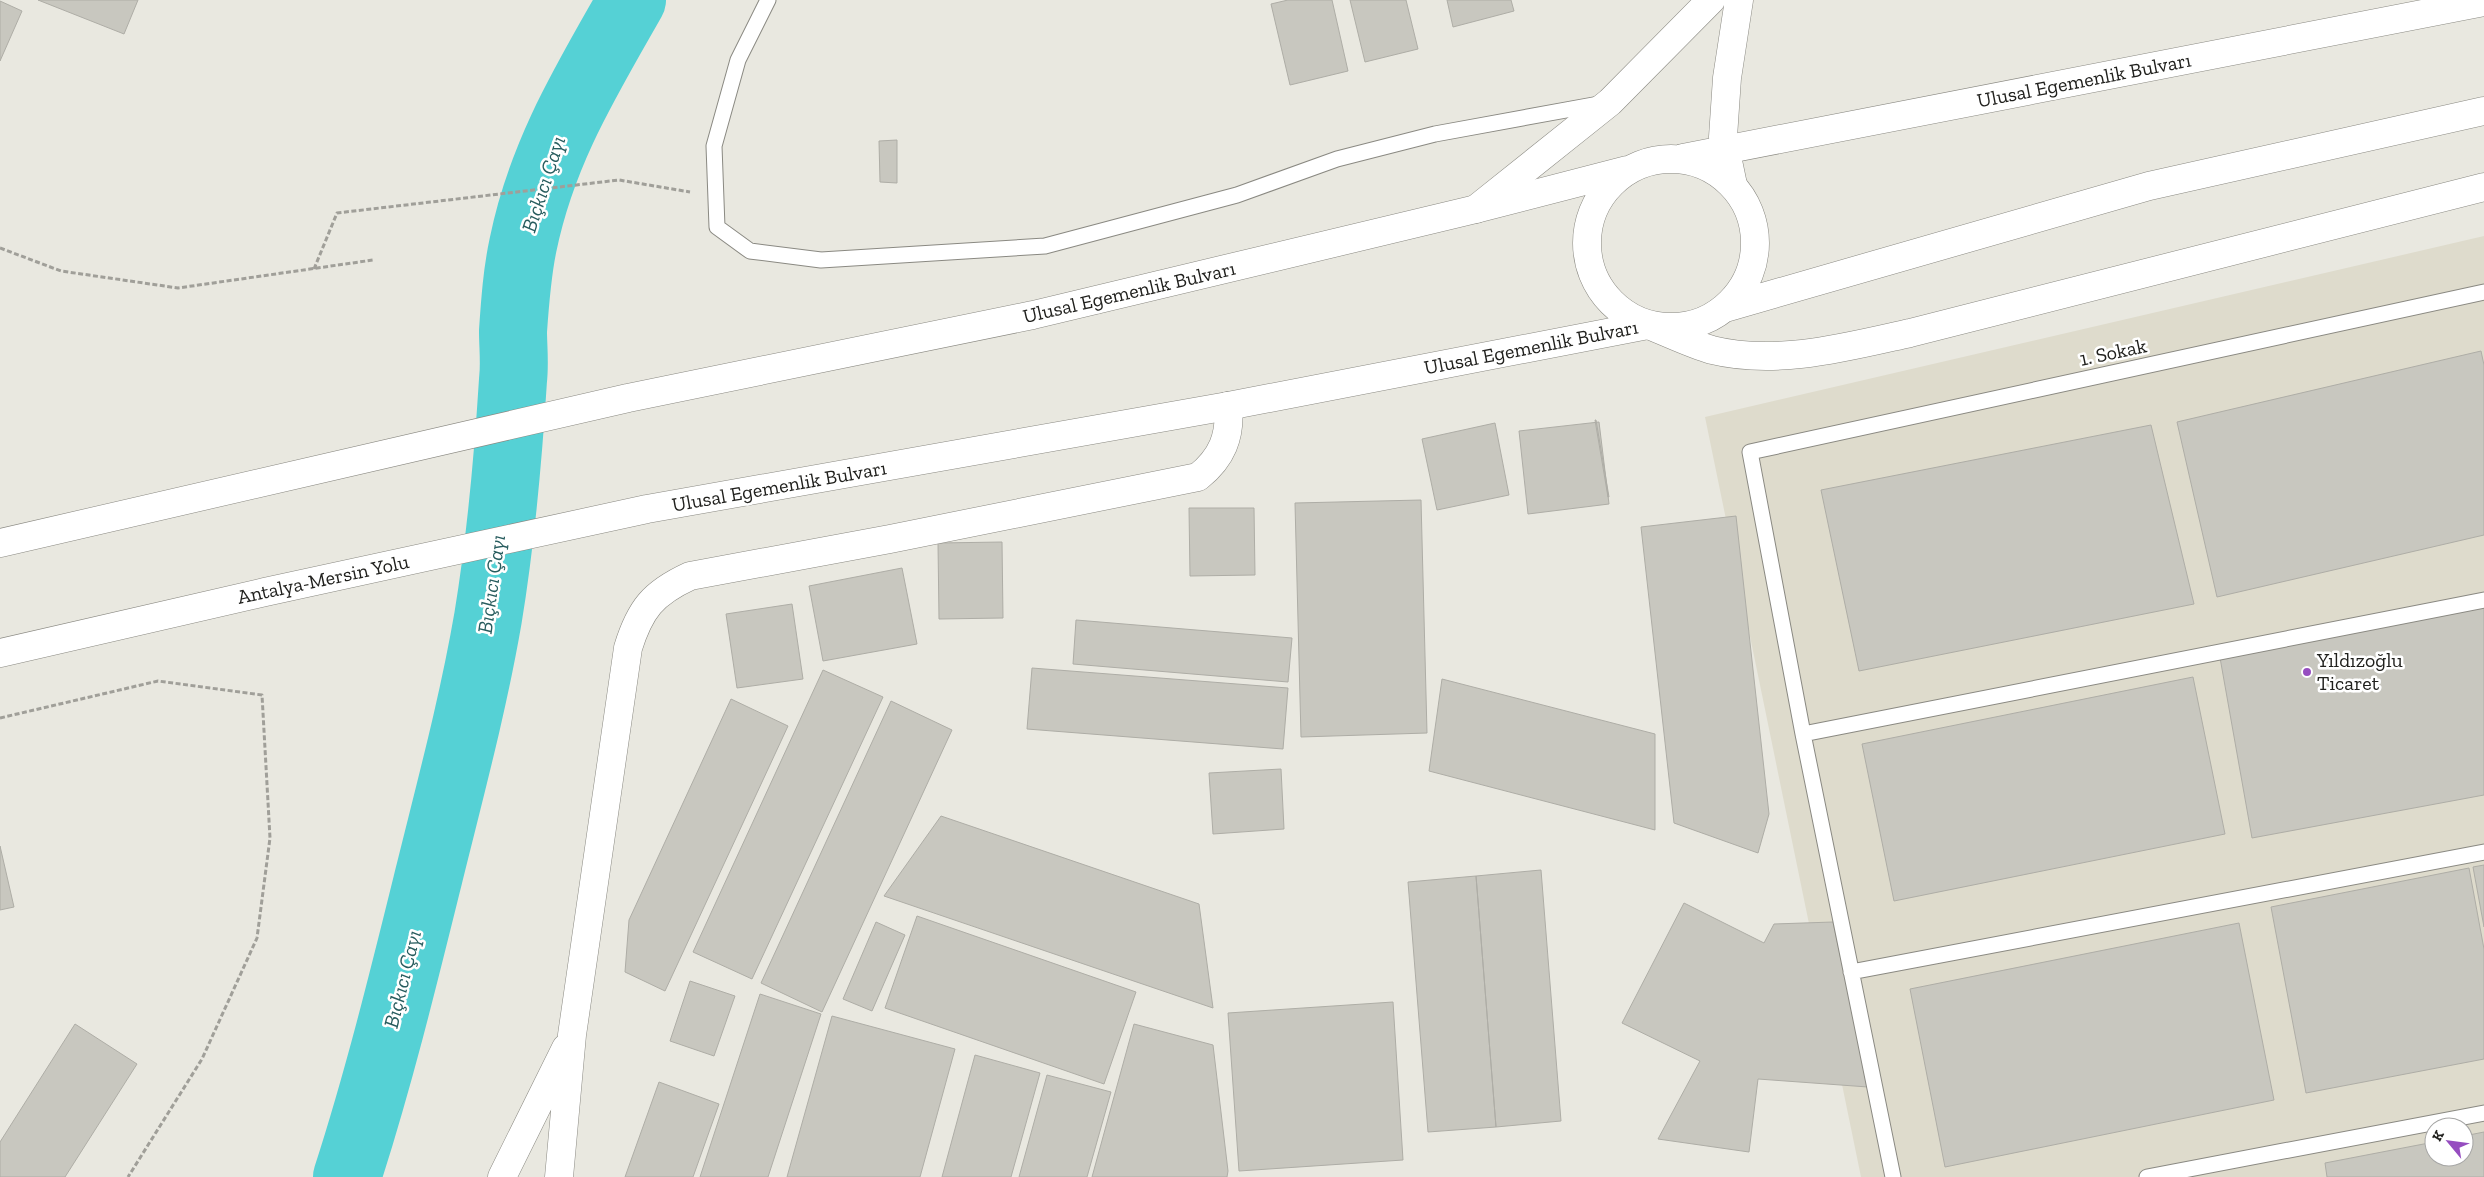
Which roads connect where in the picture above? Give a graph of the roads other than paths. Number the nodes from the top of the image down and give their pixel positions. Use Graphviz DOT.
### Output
graph roads {
  1 [pos="768,0"];
  2 [pos="1711,0"];
  3 [pos="1739,0"];
  4 [pos="2484,2"];
  5 [pos="1610,102"];
  6 [pos="2484,112"];
  7 [pos="1726,150"];
  8 [pos="1683,158"];
  9 [pos="1627,170"];
  10 [pos="1733,185"];
  11 [pos="2484,187"];
  12 [pos="1476,209"];
  13 [pos="2484,292"];
  14 [pos="1725,308"];
  15 [pos="1648,325"];
  16 [pos="1228,406"];
  17 [pos="647,509"];
  18 [pos="0,543"];
  19 [pos="2484,600"];
  20 [pos="0,652"];
  21 [pos="1803,734"];
  22 [pos="2484,852"];
  23 [pos="1851,972"];
  24 [pos="572,1035"];
  25 [pos="2484,1113"];
  26 [pos="502,1177"];
  27 [pos="559,1177"];
  28 [pos="1893,1177"];
  29 [pos="2146,1177"];
  1 -- 5 [label="lane"];
  2 -- 5 [label="main road"];
  3 -- 7 [label="main road"];
  4 -- 7 [label="main road, Ulusal Egemenlik Bulvarı"];
  5 -- 12 [label="main road"];
  6 -- 14 [label="main road"];
  7 -- 8 [label="main road, Ulusal Egemenlik Bulvarı"];
  7 -- 10 [label="main road"];
  8 -- 9 [label="main road"];
  8 -- 10 [label="main road"];
  9 -- 12 [label="main road, Ulusal Egemenlik Bulvarı"];
  9 -- 15 [label="main road"];
  10 -- 14 [label="main road"];
  11 -- 15 [label="main road"];
  12 -- 18 [label="main road, Ulusal Egemenlik Bulvarı"];
  13 -- 21 [label="lane, 1. Sokak"];
  14 -- 15 [label="main road"];
  15 -- 16 [label="main road, Ulusal Egemenlik Bulvarı"];
  16 -- 17 [label="main road, Ulusal Egemenlik Bulvarı"];
  16 -- 24 [label="main road"];
  17 -- 20 [label="main road, Antalya-Mersin Yolu"];
  19 -- 21 [label="lane"];
  21 -- 23 [label="lane"];
  22 -- 23 [label="lane"];
  23 -- 28 [label="lane"];
  24 -- 26 [label="main road"];
  24 -- 27 [label="main road"];
  25 -- 29 [label="lane"];
}
